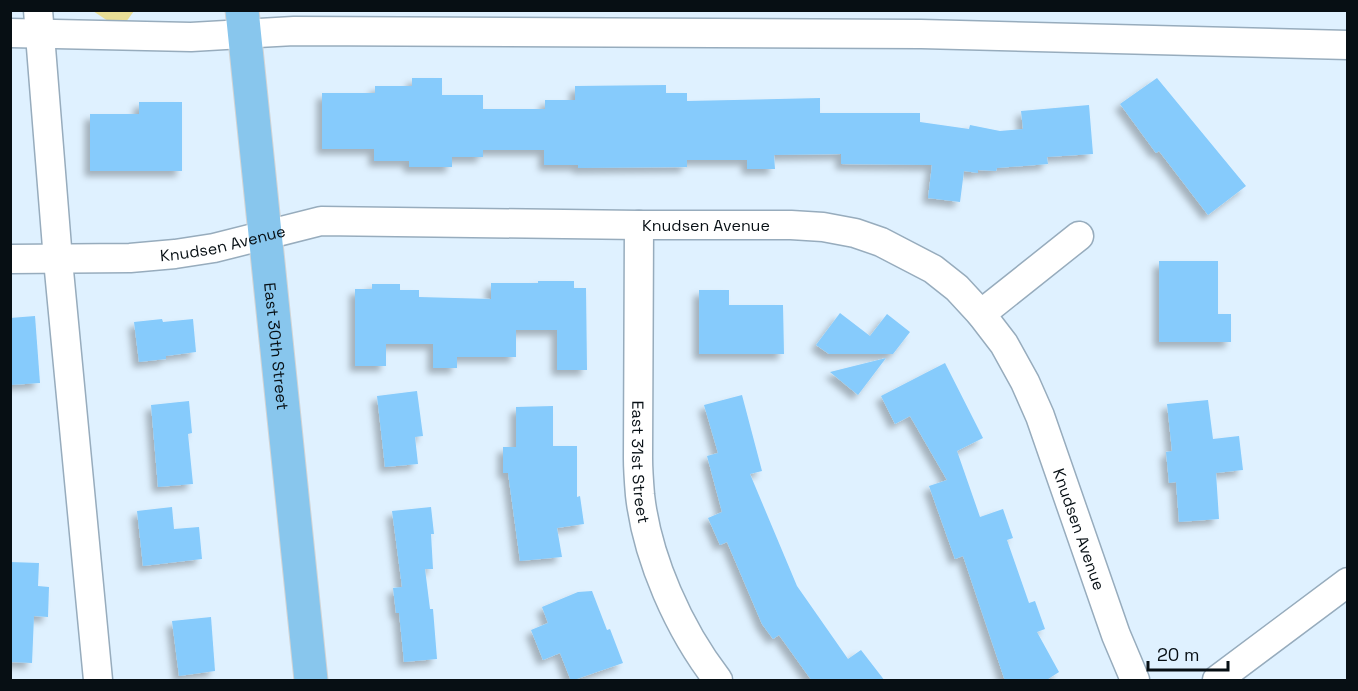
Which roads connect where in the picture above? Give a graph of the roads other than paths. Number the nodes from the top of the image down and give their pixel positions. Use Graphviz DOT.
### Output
graph roads {
  1 [pos="39,21"];
  2 [pos="243,23"];
  3 [pos="10,33"];
  4 [pos="1347,45"];
  5 [pos="639,225"];
  6 [pos="266,235"];
  7 [pos="1079,236"];
  8 [pos="10,259"];
  9 [pos="58,260"];
  10 [pos="981,314"];
  11 [pos="1347,582"];
  12 [pos="98,681"];
  13 [pos="311,681"];
  14 [pos="718,681"];
  15 [pos="1136,681"];
  16 [pos="1217,681"];
  1 -- 2 [label="street"];
  1 -- 3 [label="street"];
  1 -- 9 [label="street"];
  2 -- 4 [label="street"];
  2 -- 6 [label="main road, East 30th Street"];
  5 -- 6 [label="street, Knudsen Avenue"];
  5 -- 10 [label="street, Knudsen Avenue"];
  5 -- 14 [label="street, East 31st Street"];
  6 -- 9 [label="street, Knudsen Avenue"];
  6 -- 13 [label="main road, East 30th Street"];
  7 -- 10 [label="street"];
  8 -- 9 [label="street, Knudsen Avenue"];
  9 -- 12 [label="street"];
  10 -- 15 [label="street, Knudsen Avenue"];
  11 -- 16 [label="street"];
}
